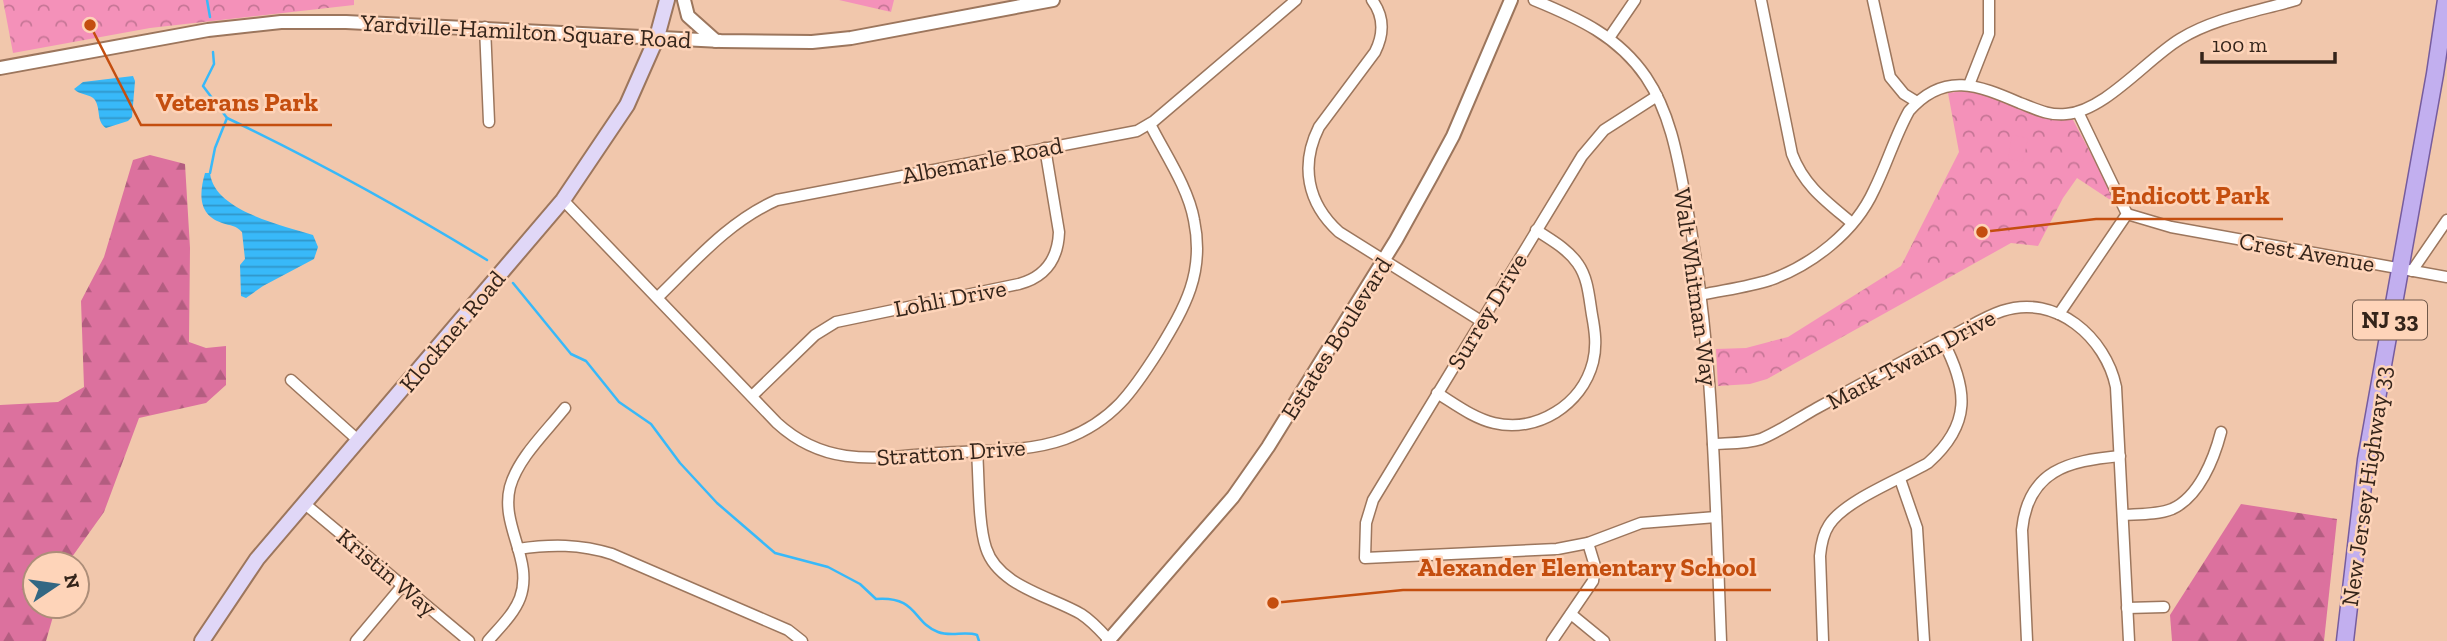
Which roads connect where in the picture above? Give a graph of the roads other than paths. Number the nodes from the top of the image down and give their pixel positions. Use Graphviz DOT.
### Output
graph roads {
  1 [pos="667,0"];
  2 [pos="684,0"];
  3 [pos="1053,0"];
  4 [pos="1296,0"];
  5 [pos="1372,0"];
  6 [pos="1511,0"];
  7 [pos="1534,0"];
  8 [pos="1635,0"];
  9 [pos="1761,0"];
  10 [pos="1873,0"];
  11 [pos="1989,0"];
  12 [pos="2296,0"];
  13 [pos="2446,0"];
  14 [pos="485,27"];
  15 [pos="657,37"];
  16 [pos="1609,38"];
  17 [pos="716,41"];
  18 [pos="0,68"];
  19 [pos="1969,85"];
  20 [pos="1657,96"];
  21 [pos="1917,102"];
  22 [pos="2078,112"];
  23 [pos="489,122"];
  24 [pos="1150,124"];
  25 [pos="1045,148"];
  26 [pos="563,200"];
  27 [pos="2127,214"];
  28 [pos="2447,220"];
  29 [pos="1852,223"];
  30 [pos="1536,230"];
  31 [pos="1384,260"];
  32 [pos="2406,270"];
  33 [pos="2447,277"];
  34 [pos="1701,295"];
  35 [pos="658,297"];
  36 [pos="2059,314"];
  37 [pos="1481,321"];
  38 [pos="1943,341"];
  39 [pos="291,380"];
  40 [pos="1437,393"];
  41 [pos="752,396"];
  42 [pos="565,408"];
  43 [pos="2221,432"];
  44 [pos="359,441"];
  45 [pos="1713,444"];
  46 [pos="977,451"];
  47 [pos="2120,456"];
  48 [pos="1900,479"];
  49 [pos="305,504"];
  50 [pos="2123,515"];
  51 [pos="1716,517"];
  52 [pos="1588,543"];
  53 [pos="518,549"];
  54 [pos="403,585"];
  55 [pos="2164,607"];
  56 [pos="2127,608"];
  57 [pos="1571,614"];
  58 [pos="1108,640"];
  59 [pos="202,641"];
  60 [pos="356,641"];
  61 [pos="470,641"];
  62 [pos="488,641"];
  63 [pos="802,641"];
  64 [pos="1552,641"];
  65 [pos="1604,641"];
  66 [pos="1721,641"];
  67 [pos="1823,641"];
  68 [pos="1924,641"];
  69 [pos="2027,641"];
  70 [pos="2129,641"];
  71 [pos="2346,641"];
  1 -- 15 [label="main road, Klockner Road"];
  2 -- 17 [label="street"];
  3 -- 17 [label="street, Yardville-Hamilton Square Road"];
  4 -- 24 [label="street, Albemarle Road"];
  5 -- 31 [label="street"];
  6 -- 31 [label="street, Estates Boulevard"];
  7 -- 16 [label="street, Walt Whitman Way"];
  8 -- 16 [label="street"];
  9 -- 29 [label="street"];
  10 -- 21 [label="street"];
  11 -- 19 [label="street"];
  12 -- 22 [label="street"];
  13 -- 32 [label="main road, New Jersey Highway 33 / NJ 33"];
  14 -- 15 [label="street, Yardville-Hamilton Square Road"];
  14 -- 18 [label="street, Yardville-Hamilton Square Road"];
  14 -- 23 [label="street"];
  15 -- 17 [label="street, Yardville-Hamilton Square Road"];
  15 -- 26 [label="main road, Klockner Road"];
  16 -- 20 [label="street, Walt Whitman Way"];
  19 -- 21 [label="street"];
  19 -- 22 [label="street"];
  20 -- 30 [label="street, Surrey Drive"];
  20 -- 34 [label="street, Walt Whitman Way"];
  21 -- 29 [label="street"];
  22 -- 27 [label="street"];
  24 -- 25 [label="street, Albemarle Road"];
  24 -- 46 [label="street, Stratton Drive"];
  25 -- 35 [label="street, Albemarle Road"];
  25 -- 41 [label="street, Lohli Drive"];
  26 -- 35 [label="street, Stratton Drive"];
  26 -- 44 [label="main road, Klockner Road"];
  27 -- 32 [label="street, Crest Avenue"];
  27 -- 36 [label="street"];
  28 -- 32 [label="street"];
  29 -- 34 [label="street"];
  30 -- 37 [label="street, Surrey Drive"];
  30 -- 40 [label="street"];
  31 -- 37 [label="street"];
  31 -- 58 [label="street, Estates Boulevard"];
  32 -- 33 [label="street, Crest Avenue"];
  32 -- 71 [label="main road, New Jersey Highway 33 / NJ 33"];
  34 -- 45 [label="street, Walt Whitman Way"];
  35 -- 41 [label="street, Stratton Drive"];
  36 -- 38 [label="street, Mark Twain Drive"];
  36 -- 47 [label="street, Mark Twain Drive"];
  37 -- 40 [label="street, Surrey Drive"];
  38 -- 45 [label="street, Mark Twain Drive"];
  38 -- 48 [label="street"];
  39 -- 44 [label="street"];
  40 -- 52 [label="street, Surrey Drive"];
  41 -- 46 [label="street, Stratton Drive"];
  42 -- 53 [label="street"];
  43 -- 50 [label="street"];
  44 -- 49 [label="main road, Klockner Road"];
  45 -- 51 [label="street, Walt Whitman Way"];
  46 -- 58 [label="street"];
  47 -- 50 [label="street, Mark Twain Drive"];
  47 -- 69 [label="street"];
  48 -- 67 [label="street"];
  48 -- 68 [label="street"];
  49 -- 54 [label="street, Kristin Way"];
  49 -- 59 [label="main road, Klockner Road"];
  50 -- 56 [label="street, Mark Twain Drive"];
  51 -- 52 [label="street"];
  51 -- 66 [label="street, Walt Whitman Way"];
  52 -- 57 [label="street"];
  53 -- 62 [label="street"];
  53 -- 63 [label="street"];
  54 -- 60 [label="street"];
  54 -- 61 [label="street, Kristin Way"];
  55 -- 56 [label="street"];
  56 -- 70 [label="street, Mark Twain Drive"];
  57 -- 64 [label="street"];
  57 -- 65 [label="street"];
}
